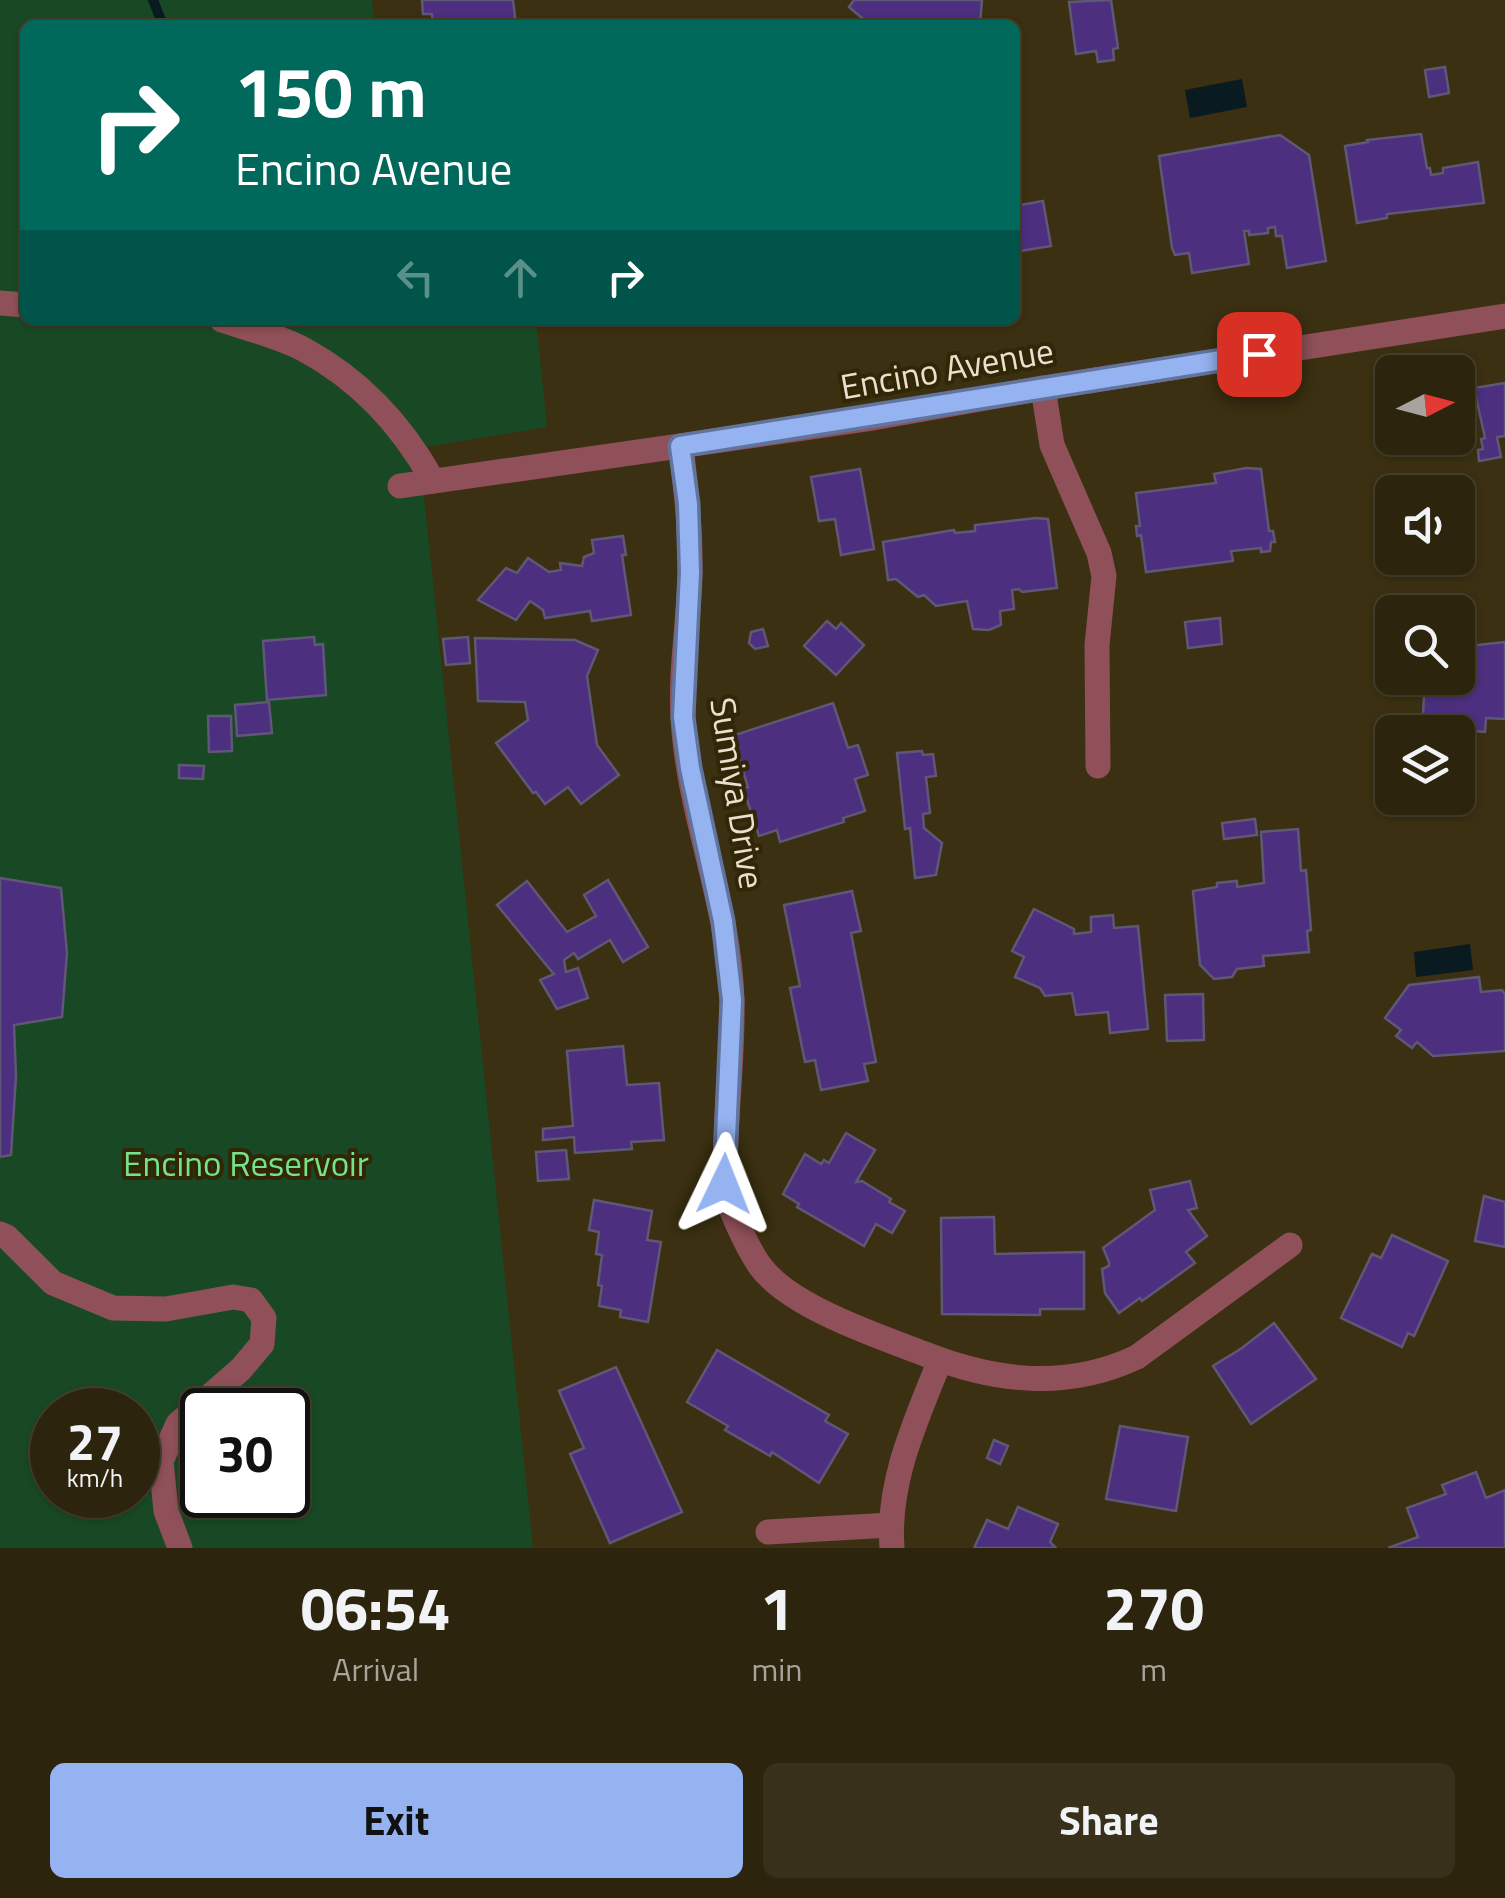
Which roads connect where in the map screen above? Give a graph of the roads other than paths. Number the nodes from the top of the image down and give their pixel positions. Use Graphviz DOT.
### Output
graph roads {
  1 [pos="1505,316"];
  2 [pos="236,325"];
  3 [pos="1043,388"];
  4 [pos="680,446"];
  5 [pos="433,481"];
  6 [pos="400,486"];
  7 [pos="1098,766"];
  8 [pos="0,1234"];
  9 [pos="1290,1245"];
  10 [pos="940,1360"];
  11 [pos="768,1532"];
  12 [pos="891,1537"];
  13 [pos="180,1548"];
  1 -- 3 [label="street, Encino Avenue"];
  2 -- 5 [label="street"];
  3 -- 4 [label="street, Encino Avenue"];
  3 -- 7 [label="street"];
  4 -- 5 [label="street, Encino Avenue"];
  4 -- 10 [label="street, Sumiya Drive"];
  5 -- 6 [label="street, Encino Avenue"];
  8 -- 13 [label="street"];
  9 -- 10 [label="street, Sumiya Drive"];
  10 -- 12 [label="street"];
  11 -- 12 [label="street"];
}
